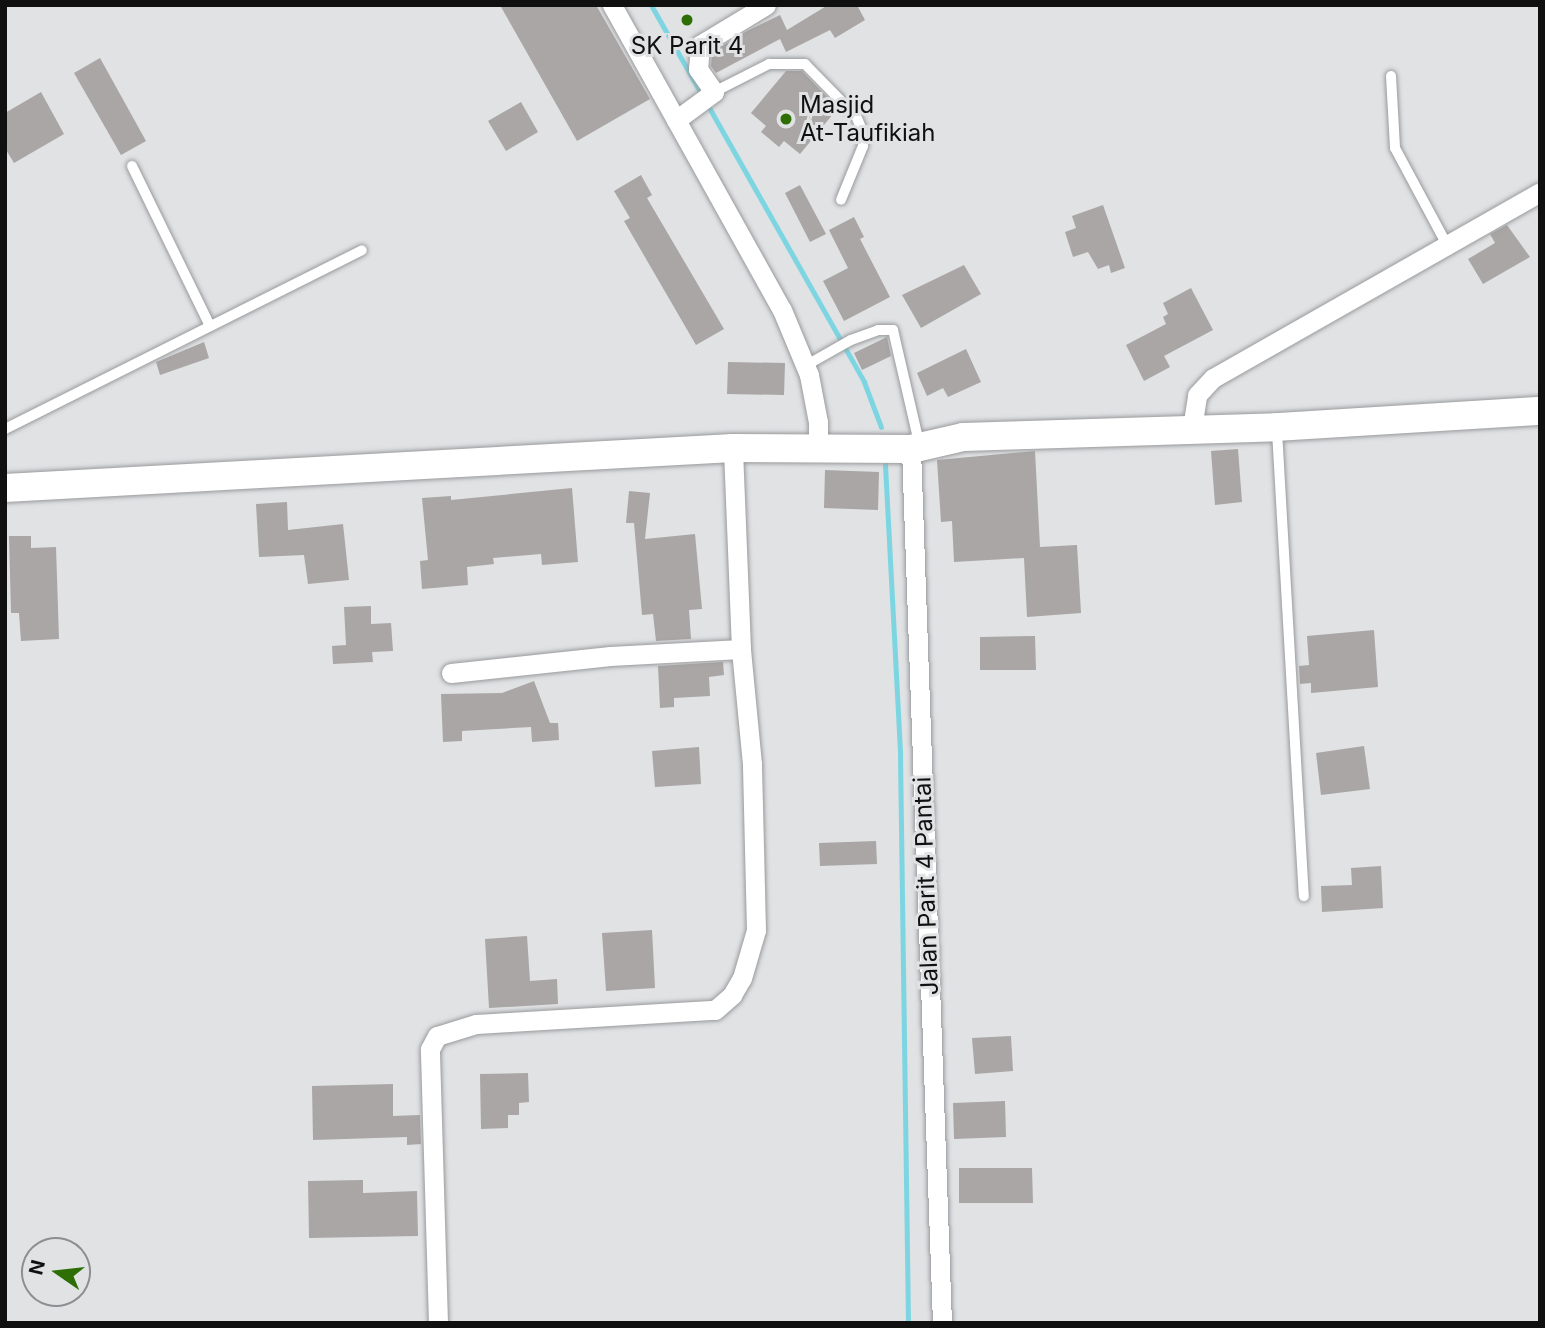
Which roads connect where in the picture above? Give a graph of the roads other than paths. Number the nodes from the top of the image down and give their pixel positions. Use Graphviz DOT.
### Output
graph roads {
  1 [pos="612,5"];
  2 [pos="766,5"];
  3 [pos="1391,76"];
  4 [pos="706,98"];
  5 [pos="676,120"];
  6 [pos="132,166"];
  7 [pos="1540,192"];
  8 [pos="841,200"];
  9 [pos="1447,245"];
  10 [pos="362,250"];
  11 [pos="211,326"];
  12 [pos="805,366"];
  13 [pos="1540,411"];
  14 [pos="1277,427"];
  15 [pos="1192,428"];
  16 [pos="5,429"];
  17 [pos="733,448"];
  18 [pos="818,448"];
  19 [pos="915,448"];
  20 [pos="5,488"];
  21 [pos="741,649"];
  22 [pos="451,673"];
  23 [pos="1304,897"];
  24 [pos="438,1323"];
  25 [pos="942,1323"];
  1 -- 5 [label="street"];
  2 -- 4 [label="street"];
  3 -- 9 [label="lane"];
  4 -- 5 [label="street"];
  4 -- 8 [label="lane"];
  5 -- 12 [label="street"];
  6 -- 11 [label="lane"];
  7 -- 9 [label="street"];
  9 -- 15 [label="street"];
  10 -- 11 [label="lane"];
  11 -- 16 [label="lane"];
  12 -- 18 [label="street"];
  12 -- 19 [label="lane"];
  13 -- 14 [label="street"];
  14 -- 15 [label="street"];
  14 -- 23 [label="lane"];
  15 -- 19 [label="street"];
  17 -- 18 [label="street"];
  17 -- 20 [label="street"];
  17 -- 21 [label="street"];
  18 -- 19 [label="street"];
  19 -- 25 [label="street, Jalan Parit 4 Pantai"];
  21 -- 22 [label="street"];
  21 -- 24 [label="street"];
}
